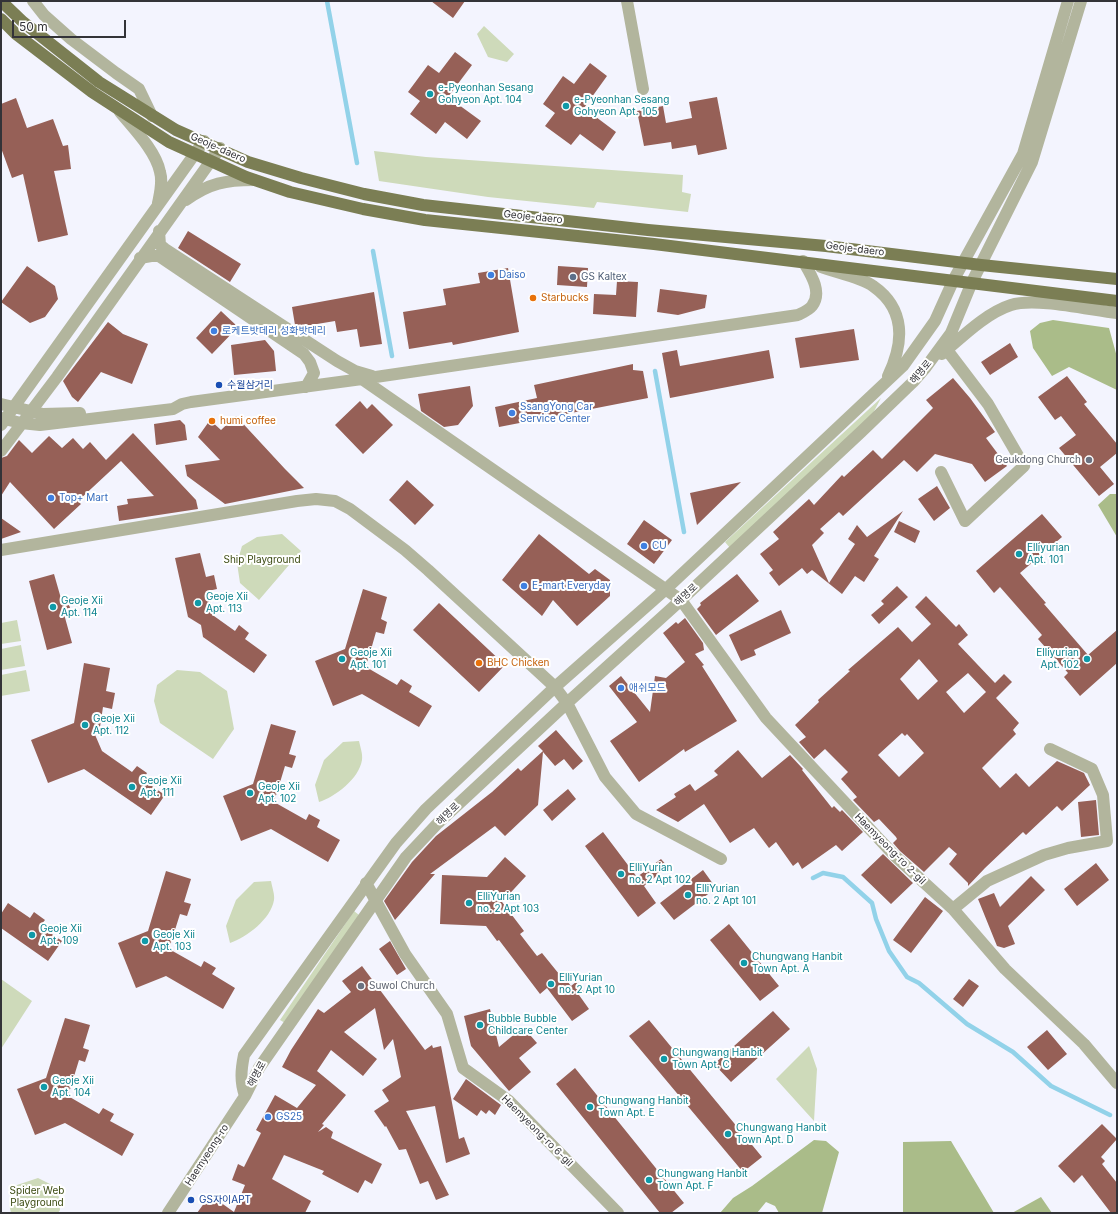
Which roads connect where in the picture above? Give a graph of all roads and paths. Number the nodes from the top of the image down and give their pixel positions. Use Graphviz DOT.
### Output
graph roads {
  1 [pos="33,1"];
  2 [pos="627,1"];
  3 [pos="1068,1"];
  4 [pos="1081,1"];
  5 [pos="2,2"];
  6 [pos="2,20"];
  7 [pos="643,89"];
  8 [pos="115,107"];
  9 [pos="152,116"];
  10 [pos="204,141"];
  11 [pos="220,148"];
  12 [pos="194,154"];
  13 [pos="210,161"];
  14 [pos="255,180"];
  15 [pos="178,205"];
  16 [pos="157,208"];
  17 [pos="159,231"];
  18 [pos="140,258"];
  19 [pos="803,261"];
  20 [pos="964,262"];
  21 [pos="981,265"];
  22 [pos="954,279"];
  23 [pos="1117,279"];
  24 [pos="972,282"];
  25 [pos="1117,300"];
  26 [pos="1117,313"];
  27 [pos="947,350"];
  28 [pos="926,367"];
  29 [pos="375,377"];
  30 [pos="362,379"];
  31 [pos="883,384"];
  32 [pos="306,387"];
  33 [pos="1,404"];
  34 [pos="182,404"];
  35 [pos="14,407"];
  36 [pos="30,410"];
  37 [pos="3,421"];
  38 [pos="21,423"];
  39 [pos="1,451"];
  40 [pos="941,472"];
  41 [pos="1,550"];
  42 [pos="666,589"];
  43 [pos="681,600"];
  44 [pos="555,686"];
  45 [pos="567,703"];
  46 [pos="1050,749"];
  47 [pos="721,859"];
  48 [pos="366,883"];
  49 [pos="375,900"];
  50 [pos="953,909"];
  51 [pos="1117,1083"];
  52 [pos="245,1096"];
  53 [pos="168,1213"];
  54 [pos="618,1213"];
  1 -- 9 [label="street"];
  2 -- 7 [label="street"];
  3 -- 20 [label="street, 해명로"];
  4 -- 21 [label="street, 해명로"];
  5 -- 9 [label="main road, Geoje-daero"];
  6 -- 8 [label="main road, Geoje-daero"];
  8 -- 12 [label="main road, Geoje-daero"];
  8 -- 16 [label="street"];
  9 -- 10 [label="main road, Geoje-daero"];
  10 -- 11 [label="main road, Geoje-daero"];
  10 -- 12 [label="street"];
  11 -- 13 [label="street"];
  11 -- 20 [label="main road, Geoje-daero"];
  12 -- 13 [label="main road, Geoje-daero"];
  12 -- 16 [label="street"];
  13 -- 14 [label="main road, Geoje-daero"];
  13 -- 15 [label="street"];
  14 -- 15 [label="street"];
  14 -- 19 [label="main road, Geoje-daero"];
  15 -- 17 [label="street"];
  16 -- 35 [label="street"];
  17 -- 18 [label="street"];
  17 -- 29 [label="street"];
  18 -- 32 [label="street"];
  18 -- 36 [label="street"];
  19 -- 22 [label="main road, Geoje-daero"];
  19 -- 29 [label="street"];
  19 -- 31 [label="street"];
  20 -- 21 [label="main road, Geoje-daero"];
  20 -- 22 [label="street, 해명로"];
  21 -- 23 [label="main road, Geoje-daero"];
  21 -- 24 [label="street, 해명로"];
  22 -- 24 [label="main road, Geoje-daero"];
  22 -- 31 [label="street, 해명로"];
  24 -- 25 [label="main road, Geoje-daero"];
  24 -- 28 [label="street, 해명로"];
  26 -- 27 [label="street"];
  27 -- 28 [label="street"];
  27 -- 40 [label="street"];
  28 -- 43 [label="street, 해명로"];
  29 -- 30 [label="street"];
  30 -- 32 [label="street"];
  30 -- 42 [label="street, Haemyeong-ro 2-gil"];
  31 -- 42 [label="street, 해명로"];
  32 -- 34 [label="street"];
  33 -- 35 [label="street"];
  34 -- 36 [label="street"];
  34 -- 38 [label="street"];
  35 -- 36 [label="street"];
  35 -- 37 [label="street"];
  36 -- 38 [label="street"];
  37 -- 38 [label="street"];
  38 -- 39 [label="street"];
  41 -- 44 [label="street"];
  42 -- 43 [label="street, Haemyeong-ro 2-gil"];
  42 -- 44 [label="street, 해명로"];
  43 -- 45 [label="street, 해명로"];
  43 -- 50 [label="street, Haemyeong-ro 2-gil"];
  44 -- 45 [label="street"];
  44 -- 48 [label="street, 해명로"];
  45 -- 47 [label="street"];
  45 -- 49 [label="street, 해명로"];
  46 -- 50 [label="street"];
  48 -- 49 [label="street, Haemyeong-ro 6-gil"];
  48 -- 52 [label="street, 해명로"];
  49 -- 52 [label="street, 해명로"];
  49 -- 54 [label="street, Haemyeong-ro 6-gil"];
  50 -- 51 [label="street, Haemyeong-ro 2-gil"];
  52 -- 53 [label="street, Haemyeong-ro"];
}
